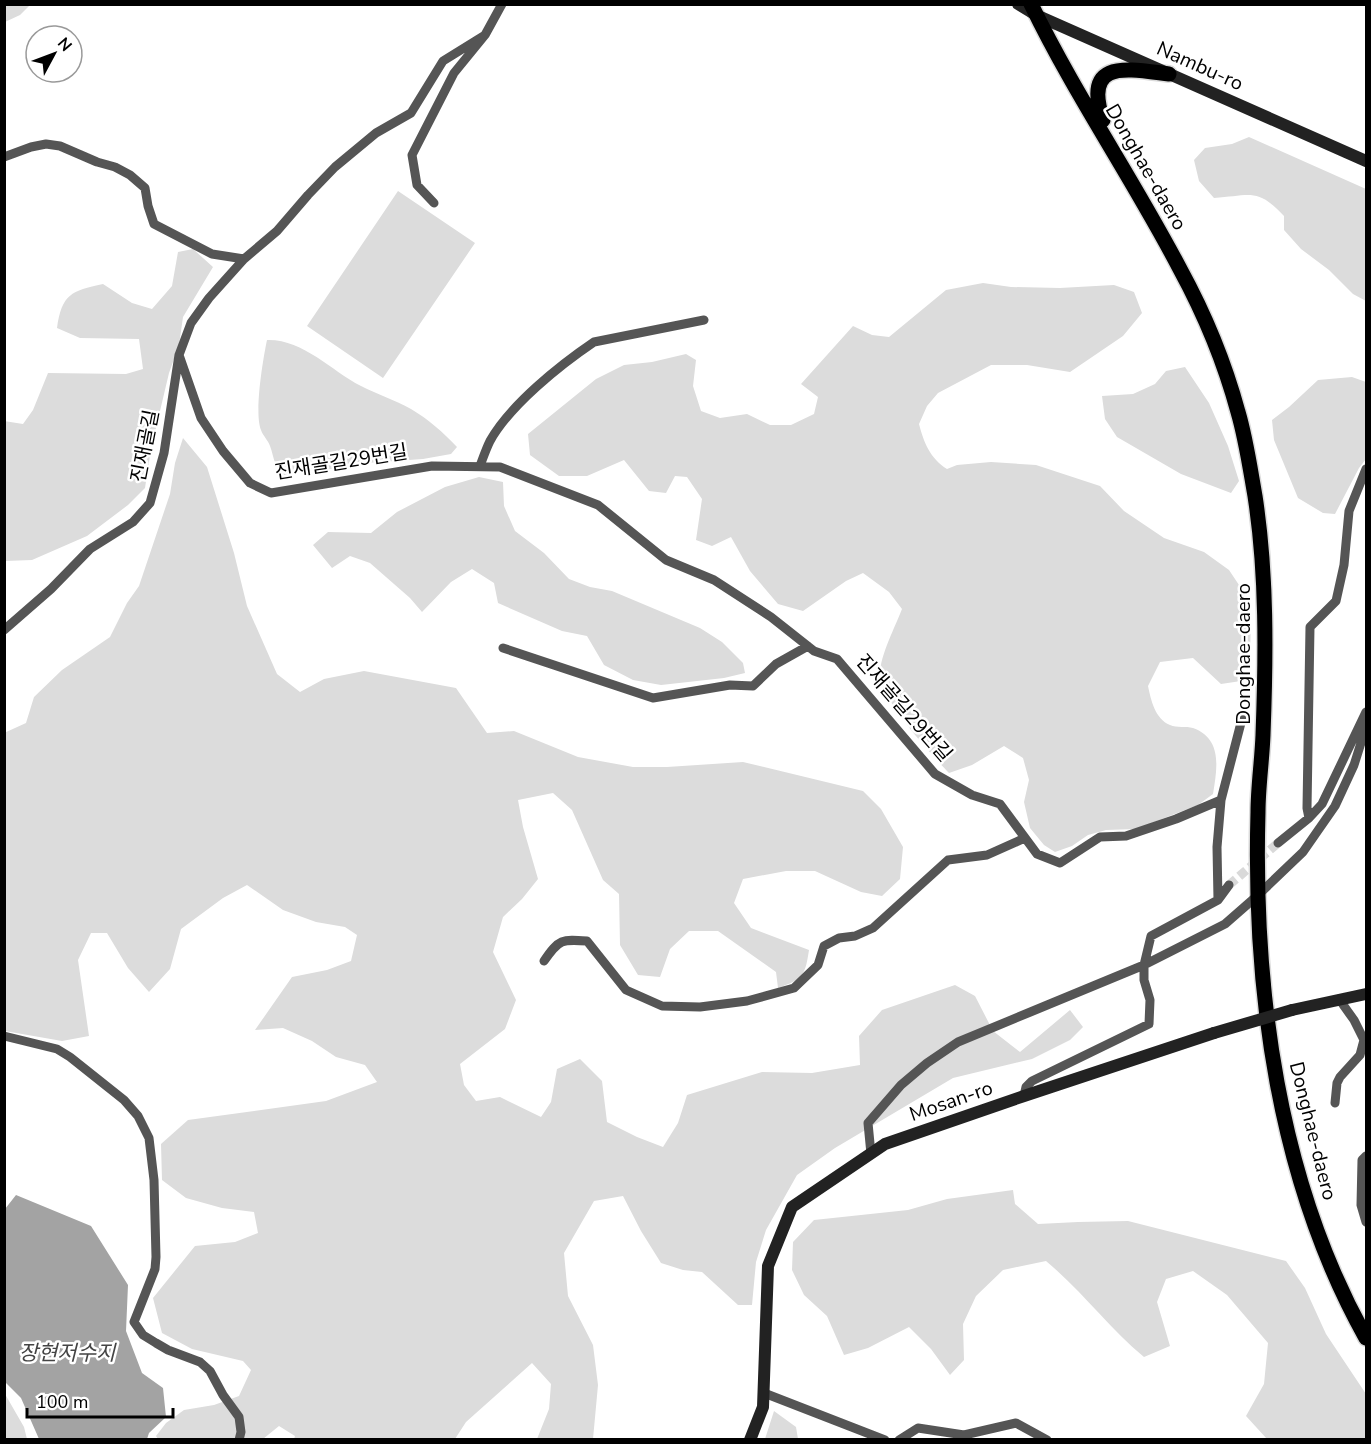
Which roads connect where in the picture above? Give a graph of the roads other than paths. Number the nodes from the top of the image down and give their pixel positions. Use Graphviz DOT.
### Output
graph roads {
  1 [pos="502,4"];
  2 [pos="1018,4"];
  3 [pos="1033,10"];
  4 [pos="485,35"];
  5 [pos="1169,74"];
  6 [pos="1113,151"];
  7 [pos="4,157"];
  8 [pos="1366,161"];
  9 [pos="434,203"];
  10 [pos="244,259"];
  11 [pos="704,320"];
  12 [pos="179,355"];
  13 [pos="480,466"];
  14 [pos="1366,469"];
  15 [pos="4,630"];
  16 [pos="808,646"];
  17 [pos="503,648"];
  18 [pos="1366,712"];
  19 [pos="1243,715"];
  20 [pos="1366,727"];
  21 [pos="1221,800"];
  22 [pos="1309,818"];
  23 [pos="1025,838"];
  24 [pos="1278,843"];
  25 [pos="1229,885"];
  26 [pos="1257,897"];
  27 [pos="1218,900"];
  28 [pos="544,961"];
  29 [pos="1143,965"];
  30 [pos="1366,994"];
  31 [pos="1339,999"];
  32 [pos="4,1036"];
  33 [pos="1024,1096"];
  34 [pos="1335,1102"];
  35 [pos="871,1154"];
  36 [pos="1366,1156"];
  37 [pos="1366,1222"];
  38 [pos="1366,1338"];
  39 [pos="764,1393"];
  40 [pos="239,1440"];
  41 [pos="750,1440"];
  42 [pos="885,1440"];
  43 [pos="899,1440"];
  44 [pos="1047,1440"];
  1 -- 4 [label="street"];
  2 -- 3 [label="street, Nambu-ro"];
  3 -- 5 [label="street, Nambu-ro"];
  3 -- 6 [label="main road, Donghae-daero"];
  4 -- 9 [label="street"];
  4 -- 10 [label="street, 진재골길"];
  5 -- 6 [label="main road"];
  5 -- 8 [label="street, Nambu-ro"];
  6 -- 26 [label="main road, Donghae-daero"];
  7 -- 10 [label="street"];
  10 -- 12 [label="street, 진재골길"];
  11 -- 13 [label="street"];
  12 -- 13 [label="street, 진재골길29번길"];
  12 -- 15 [label="street, 진재골길"];
  13 -- 16 [label="street, 진재골길29번길"];
  14 -- 22 [label="street"];
  16 -- 17 [label="street"];
  16 -- 23 [label="street, 진재골길29번길"];
  18 -- 22 [label="street"];
  19 -- 21 [label="street"];
  20 -- 26 [label="street"];
  21 -- 23 [label="street, 진재골길29번길"];
  21 -- 27 [label="street"];
  22 -- 24 [label="street"];
  23 -- 28 [label="street"];
  25 -- 27 [label="street"];
  26 -- 29 [label="street"];
  26 -- 38 [label="main road, Donghae-daero"];
  27 -- 29 [label="street"];
  29 -- 33 [label="street"];
  29 -- 35 [label="street"];
  30 -- 31 [label="street, Mosan-ro"];
  31 -- 33 [label="street, Mosan-ro, bridge"];
  31 -- 34 [label="street"];
  32 -- 40 [label="street"];
  33 -- 35 [label="street, Mosan-ro"];
  35 -- 39 [label="street, Mosan-ro"];
  36 -- 37 [label="street"];
  39 -- 41 [label="street, Mosan-ro"];
  39 -- 42 [label="street"];
  43 -- 44 [label="street"];
}
